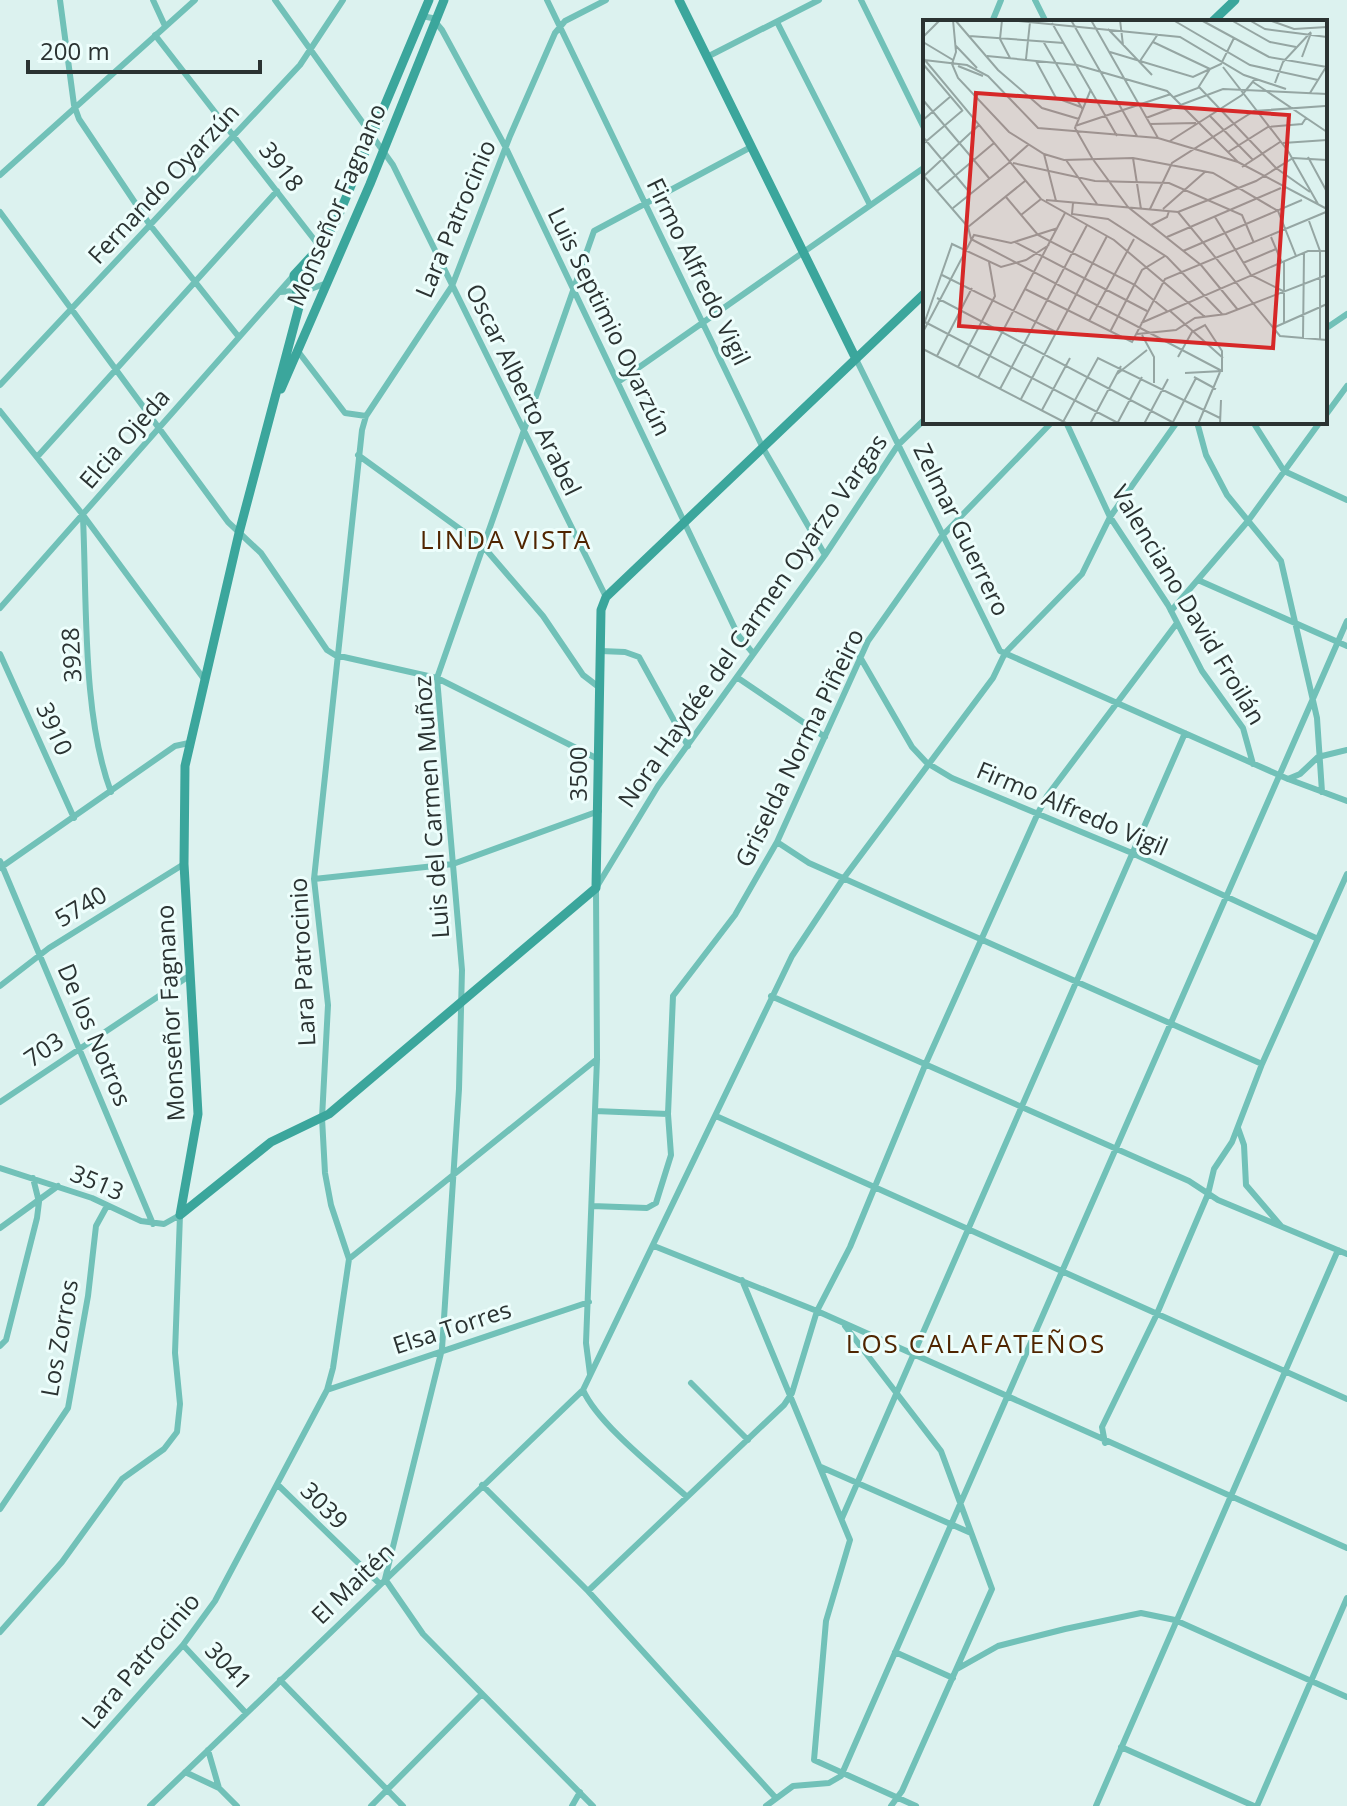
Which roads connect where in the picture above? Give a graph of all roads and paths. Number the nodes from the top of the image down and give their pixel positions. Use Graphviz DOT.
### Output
graph roads {
  1 [pos="60,0"];
  2 [pos="153,0"];
  3 [pos="195,0"];
  4 [pos="275,0"];
  5 [pos="343,0"];
  6 [pos="429,0"];
  7 [pos="444,0"];
  8 [pos="547,0"];
  9 [pos="606,0"];
  10 [pos="679,0"];
  11 [pos="819,0"];
  12 [pos="861,0"];
  13 [pos="1001,0"];
  14 [pos="1035,0"];
  15 [pos="1229,2"];
  16 [pos="422,16"];
  17 [pos="993,20"];
  18 [pos="1045,20"];
  19 [pos="1214,20"];
  20 [pos="435,22"];
  21 [pos="777,22"];
  22 [pos="560,24"];
  23 [pos="165,26"];
  24 [pos="155,35"];
  25 [pos="311,52"];
  26 [pos="707,57"];
  27 [pos="74,105"];
  28 [pos="923,126"];
  29 [pos="234,137"];
  30 [pos="374,137"];
  31 [pos="751,147"];
  32 [pos="506,148"];
  33 [pos="384,150"];
  34 [pos="923,168"];
  35 [pos="0,175"];
  36 [pos="277,191"];
  37 [pos="645,202"];
  38 [pos="870,205"];
  39 [pos="0,212"];
  40 [pos="150,225"];
  41 [pos="320,247"];
  42 [pos="803,252"];
  43 [pos="294,275"];
  44 [pos="195,282"];
  45 [pos="327,283"];
  46 [pos="452,286"];
  47 [pos="572,286"];
  48 [pos="297,290"];
  49 [pos="277,293"];
  50 [pos="923,295"];
  51 [pos="71,309"];
  52 [pos="1347,314"];
  53 [pos="702,322"];
  54 [pos="1327,328"];
  55 [pos="238,336"];
  56 [pos="297,350"];
  57 [pos="856,359"];
  58 [pos="117,369"];
  59 [pos="618,382"];
  60 [pos="0,385"];
  61 [pos="1347,386"];
  62 [pos="0,411"];
  63 [pos="1327,413"];
  64 [pos="366,416"];
  65 [pos="923,421"];
  66 [pos="1050,424"];
  67 [pos="1067,424"];
  68 [pos="1176,424"];
  69 [pos="1198,424"];
  70 [pos="1254,424"];
  71 [pos="1319,424"];
  72 [pos="267,426"];
  73 [pos="160,429"];
  74 [pos="523,432"];
  75 [pos="898,445"];
  76 [pos="763,448"];
  77 [pos="358,455"];
  78 [pos="37,457"];
  79 [pos="1284,471"];
  80 [pos="1347,500"];
  81 [pos="83,515"];
  82 [pos="1110,517"];
  83 [pos="685,521"];
  84 [pos="1248,521"];
  85 [pos="239,533"];
  86 [pos="942,536"];
  87 [pos="482,545"];
  88 [pos="825,555"];
  89 [pos="1198,580"];
  90 [pos="606,597"];
  91 [pos="0,608"];
  92 [pos="1171,611"];
  93 [pos="1347,621"];
  94 [pos="1296,622"];
  95 [pos="1177,623"];
  96 [pos="1339,641"];
  97 [pos="1347,646"];
  98 [pos="601,651"];
  99 [pos="752,652"];
  100 [pos="1005,653"];
  101 [pos="0,654"];
  102 [pos="335,655"];
  103 [pos="860,657"];
  104 [pos="437,678"];
  105 [pos="738,678"];
  106 [pos="204,679"];
  107 [pos="600,688"];
  108 [pos="1313,701"];
  109 [pos="1116,703"];
  110 [pos="1185,733"];
  111 [pos="825,737"];
  112 [pos="189,743"];
  113 [pos="688,746"];
  114 [pos="1347,750"];
  115 [pos="1318,757"];
  116 [pos="598,759"];
  117 [pos="927,763"];
  118 [pos="1253,764"];
  119 [pos="1285,778"];
  120 [pos="111,792"];
  121 [pos="1322,792"];
  122 [pos="1347,801"];
  123 [pos="599,811"];
  124 [pos="1038,813"];
  125 [pos="74,818"];
  126 [pos="777,842"];
  127 [pos="1132,853"];
  128 [pos="184,864"];
  129 [pos="453,864"];
  130 [pos="1,865"];
  131 [pos="1347,874"];
  132 [pos="314,879"];
  133 [pos="843,879"];
  134 [pos="596,888"];
  135 [pos="1225,896"];
  136 [pos="981,939"];
  137 [pos="1318,939"];
  138 [pos="40,956"];
  139 [pos="189,976"];
  140 [pos="1076,980"];
  141 [pos="0,986"];
  142 [pos="771,996"];
  143 [pos="462,1003"];
  144 [pos="1172,1021"];
  145 [pos="81,1046"];
  146 [pos="597,1059"];
  147 [pos="926,1063"];
  148 [pos="1262,1064"];
  149 [pos="0,1102"];
  150 [pos="1022,1106"];
  151 [pos="595,1111"];
  152 [pos="668,1114"];
  153 [pos="716,1116"];
  154 [pos="322,1118"];
  155 [pos="1238,1128"];
  156 [pos="1117,1150"];
  157 [pos="669,1165"];
  158 [pos="0,1168"];
  159 [pos="687,1173"];
  160 [pos="33,1178"];
  161 [pos="452,1178"];
  162 [pos="58,1186"];
  163 [pos="873,1188"];
  164 [pos="1208,1194"];
  165 [pos="39,1202"];
  166 [pos="107,1206"];
  167 [pos="592,1206"];
  168 [pos="180,1215"];
  169 [pos="153,1224"];
  170 [pos="0,1228"];
  171 [pos="1284,1228"];
  172 [pos="967,1231"];
  173 [pos="654,1246"];
  174 [pos="1338,1250"];
  175 [pos="1347,1254"];
  176 [pos="349,1259"];
  177 [pos="1062,1272"];
  178 [pos="742,1280"];
  179 [pos="589,1302"];
  180 [pos="817,1311"];
  181 [pos="1156,1316"];
  182 [pos="843,1323"];
  183 [pos="0,1346"];
  184 [pos="442,1349"];
  185 [pos="911,1355"];
  186 [pos="1285,1371"];
  187 [pos="590,1374"];
  188 [pos="691,1383"];
  189 [pos="327,1390"];
  190 [pos="583,1390"];
  191 [pos="896,1391"];
  192 [pos="792,1393"];
  193 [pos="1007,1398"];
  194 [pos="1347,1399"];
  195 [pos="748,1440"];
  196 [pos="1105,1443"];
  197 [pos="821,1467"];
  198 [pos="857,1483"];
  199 [pos="278,1485"];
  200 [pos="482,1485"];
  201 [pos="686,1496"];
  202 [pos="1231,1498"];
  203 [pos="960,1504"];
  204 [pos="0,1509"];
  205 [pos="842,1518"];
  206 [pos="951,1524"];
  207 [pos="971,1533"];
  208 [pos="1347,1548"];
  209 [pos="383,1582"];
  210 [pos="588,1591"];
  211 [pos="1347,1598"];
  212 [pos="1175,1620"];
  213 [pos="0,1632"];
  214 [pos="183,1645"];
  215 [pos="895,1652"];
  216 [pos="957,1669"];
  217 [pos="953,1678"];
  218 [pos="280,1680"];
  219 [pos="1313,1681"];
  220 [pos="482,1694"];
  221 [pos="1347,1697"];
  222 [pos="246,1713"];
  223 [pos="1121,1747"];
  224 [pos="208,1750"];
  225 [pos="185,1772"];
  226 [pos="842,1774"];
  227 [pos="219,1788"];
  228 [pos="388,1790"];
  229 [pos="580,1792"];
  230 [pos="775,1797"];
  231 [pos="897,1798"];
  232 [pos="40,1806"];
  233 [pos="150,1806"];
  234 [pos="237,1806"];
  235 [pos="371,1806"];
  236 [pos="403,1806"];
  237 [pos="572,1806"];
  238 [pos="593,1806"];
  239 [pos="766,1806"];
  240 [pos="891,1806"];
  241 [pos="916,1806"];
  242 [pos="1096,1806"];
  243 [pos="1255,1806"];
  1 -- 27 [label="street"];
  2 -- 23 [label="street"];
  3 -- 23 [label="street"];
  4 -- 25 [label="street, Oscar Alberto Arabel"];
  5 -- 25 [label="street, Fernando Oyarzún"];
  6 -- 16 [label="street, Monseñor Fagnano"];
  7 -- 20 [label="street, Monseñor Fagnano"];
  8 -- 22 [label="street, Firmo Alfredo Vigil"];
  9 -- 22 [label="street"];
  10 -- 26 [label="street, Zelmar Guerrero"];
  11 -- 21 [label="street"];
  12 -- 28 [label="street"];
  13 -- 17 [label="street"];
  14 -- 18 [label="street"];
  15 -- 19 [label="street"];
  16 -- 20 [label="street"];
  16 -- 30 [label="street, Monseñor Fagnano"];
  20 -- 32 [label="street, Luis Septimio Oyarzún"];
  20 -- 33 [label="street, Monseñor Fagnano"];
  21 -- 26 [label="street"];
  21 -- 38 [label="street"];
  22 -- 32 [label="street, Lara Patrocinio"];
  22 -- 37 [label="street, Firmo Alfredo Vigil"];
  23 -- 24 [label="street"];
  24 -- 27 [label="street"];
  24 -- 29 [label="street, 3918"];
  25 -- 29 [label="street, Fernando Oyarzún"];
  25 -- 30 [label="street, Oscar Alberto Arabel"];
  26 -- 31 [label="street, Zelmar Guerrero"];
  27 -- 35 [label="street"];
  27 -- 40 [label="street"];
  29 -- 36 [label="street, 3918"];
  29 -- 40 [label="street, Fernando Oyarzún"];
  30 -- 33 [label="street, Oscar Alberto Arabel"];
  30 -- 41 [label="street, Monseñor Fagnano"];
  31 -- 37 [label="street, Luis del Carmen Muñoz"];
  31 -- 42 [label="street, Zelmar Guerrero"];
  32 -- 46 [label="street, Lara Patrocinio"];
  32 -- 47 [label="street, Luis Septimio Oyarzún"];
  33 -- 45 [label="street, Monseñor Fagnano"];
  33 -- 46 [label="street, Oscar Alberto Arabel"];
  34 -- 38 [label="street"];
  36 -- 41 [label="street, 3918"];
  36 -- 44 [label="street"];
  37 -- 47 [label="street, Luis del Carmen Muñoz"];
  37 -- 53 [label="street, Firmo Alfredo Vigil"];
  38 -- 42 [label="street"];
  39 -- 51 [label="street"];
  40 -- 44 [label="street"];
  40 -- 51 [label="street, Fernando Oyarzún"];
  41 -- 43 [label="street, Monseñor Fagnano"];
  42 -- 53 [label="street"];
  42 -- 57 [label="street, Zelmar Guerrero"];
  43 -- 48 [label="street, Monseñor Fagnano"];
  43 -- 49 [label="street, Elcia Ojeda"];
  44 -- 55 [label="street"];
  44 -- 58 [label="street"];
  45 -- 48 [label="street"];
  45 -- 56 [label="street, Monseñor Fagnano"];
  46 -- 64 [label="street, Lara Patrocinio"];
  46 -- 74 [label="street, Oscar Alberto Arabel"];
  47 -- 59 [label="street, Luis Septimio Oyarzún"];
  47 -- 74 [label="street, Luis del Carmen Muñoz"];
  48 -- 49 [label="street"];
  48 -- 72 [label="street, Monseñor Fagnano"];
  49 -- 55 [label="street, Elcia Ojeda"];
  50 -- 57 [label="street"];
  51 -- 58 [label="street"];
  51 -- 60 [label="street, Fernando Oyarzún"];
  52 -- 54 [label="street"];
  53 -- 59 [label="street"];
  53 -- 76 [label="street, Firmo Alfredo Vigil"];
  55 -- 73 [label="street, Elcia Ojeda"];
  56 -- 64 [label="street"];
  56 -- 72 [label="street, Monseñor Fagnano"];
  57 -- 75 [label="street, Zelmar Guerrero"];
  57 -- 76 [label="street"];
  58 -- 73 [label="street"];
  58 -- 78 [label="street"];
  59 -- 83 [label="street, Luis Septimio Oyarzún"];
  61 -- 63 [label="street"];
  62 -- 78 [label="street"];
  64 -- 77 [label="street, Lara Patrocinio"];
  65 -- 75 [label="street, Nora Haydée del Carmen Oyarzo Vargas"];
  66 -- 86 [label="street, Griselda Norma Piñeiro"];
  67 -- 82 [label="street, Valenciano David Froilán"];
  68 -- 82 [label="street"];
  69 -- 84 [label="street"];
  70 -- 79 [label="street"];
  71 -- 79 [label="street"];
  72 -- 85 [label="street, Monseñor Fagnano"];
  73 -- 81 [label="street, Elcia Ojeda"];
  73 -- 85 [label="street"];
  74 -- 87 [label="street, Luis del Carmen Muñoz"];
  74 -- 90 [label="street, Oscar Alberto Arabel"];
  75 -- 86 [label="street, Zelmar Guerrero"];
  75 -- 88 [label="street, Nora Haydée del Carmen Oyarzo Vargas"];
  76 -- 83 [label="street"];
  76 -- 88 [label="street, Firmo Alfredo Vigil"];
  77 -- 87 [label="street"];
  77 -- 102 [label="street, Lara Patrocinio"];
  78 -- 81 [label="street"];
  79 -- 80 [label="street"];
  79 -- 84 [label="street"];
  81 -- 91 [label="street, Elcia Ojeda"];
  81 -- 106 [label="street"];
  81 -- 120 [label="street, 3928"];
  82 -- 92 [label="street, Valenciano David Froilán"];
  82 -- 100 [label="street"];
  83 -- 90 [label="street"];
  83 -- 99 [label="street, Luis Septimio Oyarzún"];
  84 -- 89 [label="street"];
  84 -- 94 [label="street"];
  85 -- 102 [label="street"];
  85 -- 106 [label="street, Monseñor Fagnano"];
  86 -- 100 [label="street, Zelmar Guerrero"];
  86 -- 103 [label="street, Griselda Norma Piñeiro"];
  87 -- 104 [label="street, Luis del Carmen Muñoz"];
  87 -- 107 [label="street"];
  88 -- 99 [label="street, Nora Haydée del Carmen Oyarzo Vargas"];
  89 -- 92 [label="street"];
  89 -- 94 [label="street"];
  90 -- 98 [label="street, 3500"];
  92 -- 95 [label="street, Valenciano David Froilán"];
  93 -- 96 [label="street"];
  94 -- 96 [label="street"];
  94 -- 108 [label="street"];
  95 -- 109 [label="street"];
  95 -- 118 [label="street, Valenciano David Froilán"];
  96 -- 97 [label="street"];
  96 -- 108 [label="street"];
  98 -- 107 [label="street, 3500"];
  98 -- 113 [label="street"];
  99 -- 105 [label="street, Nora Haydée del Carmen Oyarzo Vargas"];
  100 -- 109 [label="street, Zelmar Guerrero"];
  100 -- 117 [label="street"];
  101 -- 125 [label="street, 3910"];
  102 -- 104 [label="street"];
  102 -- 132 [label="street, Lara Patrocinio"];
  103 -- 111 [label="street, Griselda Norma Piñeiro"];
  103 -- 117 [label="street, Firmo Alfredo Vigil"];
  104 -- 116 [label="street"];
  104 -- 129 [label="street, Luis del Carmen Muñoz"];
  105 -- 111 [label="street"];
  105 -- 113 [label="street, Nora Haydée del Carmen Oyarzo Vargas"];
  106 -- 112 [label="street, Monseñor Fagnano"];
  107 -- 116 [label="street, 3500"];
  108 -- 115 [label="street"];
  108 -- 119 [label="street"];
  109 -- 110 [label="street, Zelmar Guerrero"];
  109 -- 124 [label="street"];
  110 -- 118 [label="street, Zelmar Guerrero"];
  110 -- 127 [label="street"];
  111 -- 126 [label="street, Griselda Norma Piñeiro"];
  112 -- 120 [label="street"];
  112 -- 128 [label="street, Monseñor Fagnano"];
  113 -- 134 [label="street, Nora Haydée del Carmen Oyarzo Vargas"];
  114 -- 115 [label="street"];
  115 -- 119 [label="street"];
  115 -- 121 [label="street"];
  116 -- 123 [label="street, 3500"];
  117 -- 124 [label="street, Firmo Alfredo Vigil"];
  117 -- 133 [label="street"];
  118 -- 119 [label="street, Zelmar Guerrero"];
  119 -- 121 [label="street, Zelmar Guerrero"];
  119 -- 135 [label="street"];
  120 -- 125 [label="street"];
  121 -- 122 [label="street, Zelmar Guerrero"];
  123 -- 129 [label="street"];
  123 -- 134 [label="street, 3500"];
  124 -- 127 [label="street, Firmo Alfredo Vigil"];
  124 -- 136 [label="street"];
  125 -- 130 [label="street"];
  126 -- 133 [label="street"];
  126 -- 152 [label="street, Griselda Norma Piñeiro"];
  127 -- 135 [label="street, Firmo Alfredo Vigil"];
  127 -- 140 [label="street"];
  128 -- 138 [label="street, 5740"];
  128 -- 139 [label="street, Monseñor Fagnano"];
  129 -- 132 [label="street"];
  129 -- 143 [label="street, Luis del Carmen Muñoz"];
  130 -- 138 [label="street, De los Notros"];
  131 -- 137 [label="street"];
  132 -- 154 [label="street, Lara Patrocinio"];
  133 -- 136 [label="street"];
  133 -- 142 [label="street"];
  134 -- 143 [label="street, Nora Haydée del Carmen Oyarzo Vargas"];
  134 -- 146 [label="street, 3500"];
  135 -- 137 [label="street, Firmo Alfredo Vigil"];
  135 -- 144 [label="street"];
  136 -- 140 [label="street"];
  136 -- 147 [label="street"];
  137 -- 148 [label="street"];
  138 -- 141 [label="street, 5740"];
  138 -- 145 [label="street, De los Notros"];
  139 -- 145 [label="street, 703"];
  139 -- 168 [label="street, Monseñor Fagnano"];
  140 -- 144 [label="street"];
  140 -- 150 [label="street"];
  142 -- 147 [label="street"];
  142 -- 153 [label="street"];
  143 -- 154 [label="street, Nora Haydée del Carmen Oyarzo Vargas"];
  143 -- 161 [label="street, Luis del Carmen Muñoz"];
  144 -- 148 [label="street"];
  144 -- 156 [label="street"];
  145 -- 149 [label="street, 703"];
  145 -- 169 [label="street, De los Notros"];
  146 -- 151 [label="street, 3500"];
  146 -- 161 [label="street"];
  147 -- 150 [label="street"];
  147 -- 163 [label="street"];
  148 -- 155 [label="street"];
  150 -- 156 [label="street"];
  150 -- 172 [label="street"];
  151 -- 152 [label="street"];
  151 -- 167 [label="street, 3500"];
  152 -- 157 [label="street, Griselda Norma Piñeiro"];
  153 -- 159 [label="street"];
  153 -- 163 [label="street"];
  154 -- 168 [label="street, Nora Haydée del Carmen Oyarzo Vargas"];
  154 -- 176 [label="street, Lara Patrocinio"];
  155 -- 164 [label="street"];
  155 -- 171 [label="street"];
  156 -- 164 [label="street"];
  156 -- 177 [label="street"];
  157 -- 159 [label="street"];
  157 -- 167 [label="street, Griselda Norma Piñeiro"];
  158 -- 160 [label="street, 3513"];
  159 -- 173 [label="street"];
  160 -- 162 [label="street, 3513"];
  160 -- 165 [label="street"];
  161 -- 176 [label="street"];
  161 -- 184 [label="street, Luis del Carmen Muñoz"];
  162 -- 165 [label="street"];
  162 -- 166 [label="street, 3513"];
  163 -- 172 [label="street"];
  163 -- 180 [label="street"];
  164 -- 171 [label="street"];
  164 -- 181 [label="street"];
  165 -- 170 [label="street"];
  165 -- 183 [label="street"];
  166 -- 169 [label="street, 3513"];
  166 -- 204 [label="street, Los Zorros"];
  167 -- 179 [label="street, 3500"];
  168 -- 169 [label="street"];
  168 -- 213 [label="street, Monseñor Fagnano"];
  171 -- 174 [label="street"];
  172 -- 177 [label="street"];
  172 -- 185 [label="street"];
  173 -- 178 [label="street"];
  173 -- 187 [label="street"];
  174 -- 175 [label="street"];
  174 -- 186 [label="street"];
  176 -- 189 [label="street, Lara Patrocinio"];
  177 -- 181 [label="street"];
  177 -- 193 [label="street"];
  178 -- 180 [label="street"];
  178 -- 192 [label="street"];
  179 -- 184 [label="street, Elsa Torres"];
  179 -- 187 [label="street, 3500"];
  180 -- 182 [label="street"];
  180 -- 192 [label="street"];
  181 -- 186 [label="street"];
  181 -- 196 [label="street"];
  182 -- 185 [label="street"];
  182 -- 191 [label="street"];
  184 -- 189 [label="street, Elsa Torres"];
  184 -- 209 [label="street, Luis del Carmen Muñoz"];
  185 -- 191 [label="street"];
  185 -- 193 [label="street"];
  186 -- 194 [label="street"];
  186 -- 202 [label="street"];
  187 -- 190 [label="street, 3500"];
  188 -- 195 [label="street"];
  189 -- 199 [label="street, Lara Patrocinio"];
  190 -- 200 [label="street, El Maitén"];
  190 -- 201 [label="street"];
  191 -- 198 [label="street"];
  191 -- 203 [label="street"];
  192 -- 195 [label="street"];
  192 -- 197 [label="street"];
  193 -- 196 [label="street"];
  193 -- 203 [label="street"];
  195 -- 201 [label="street"];
  196 -- 202 [label="street"];
  197 -- 198 [label="street"];
  197 -- 205 [label="street"];
  198 -- 205 [label="street"];
  198 -- 206 [label="street"];
  199 -- 209 [label="street, 3039"];
  199 -- 214 [label="street, Lara Patrocinio"];
  200 -- 209 [label="street, El Maitén"];
  200 -- 210 [label="street"];
  201 -- 210 [label="street"];
  202 -- 208 [label="street"];
  202 -- 212 [label="street"];
  203 -- 206 [label="street"];
  203 -- 207 [label="street"];
  205 -- 226 [label="street"];
  206 -- 207 [label="street"];
  206 -- 215 [label="street"];
  207 -- 216 [label="street"];
  209 -- 218 [label="street, El Maitén"];
  209 -- 220 [label="street, 3039"];
  210 -- 230 [label="street"];
  211 -- 219 [label="street"];
  212 -- 216 [label="street"];
  212 -- 219 [label="street"];
  212 -- 223 [label="street"];
  214 -- 222 [label="street, 3041"];
  214 -- 232 [label="street, Lara Patrocinio"];
  215 -- 217 [label="street"];
  215 -- 226 [label="street"];
  216 -- 217 [label="street"];
  217 -- 231 [label="street"];
  218 -- 222 [label="street, El Maitén"];
  218 -- 228 [label="street"];
  219 -- 221 [label="street"];
  219 -- 243 [label="street"];
  220 -- 228 [label="street"];
  220 -- 229 [label="street, 3039"];
  222 -- 224 [label="street, El Maitén"];
  223 -- 242 [label="street"];
  223 -- 243 [label="street"];
  224 -- 225 [label="street, El Maitén"];
  224 -- 227 [label="street"];
  225 -- 227 [label="street"];
  225 -- 233 [label="street, El Maitén"];
  226 -- 230 [label="street"];
  226 -- 231 [label="street"];
  227 -- 234 [label="street"];
  228 -- 235 [label="street"];
  228 -- 236 [label="street"];
  229 -- 237 [label="street"];
  229 -- 238 [label="street, 3039"];
  230 -- 239 [label="street"];
  231 -- 240 [label="street"];
  231 -- 241 [label="street"];
}
